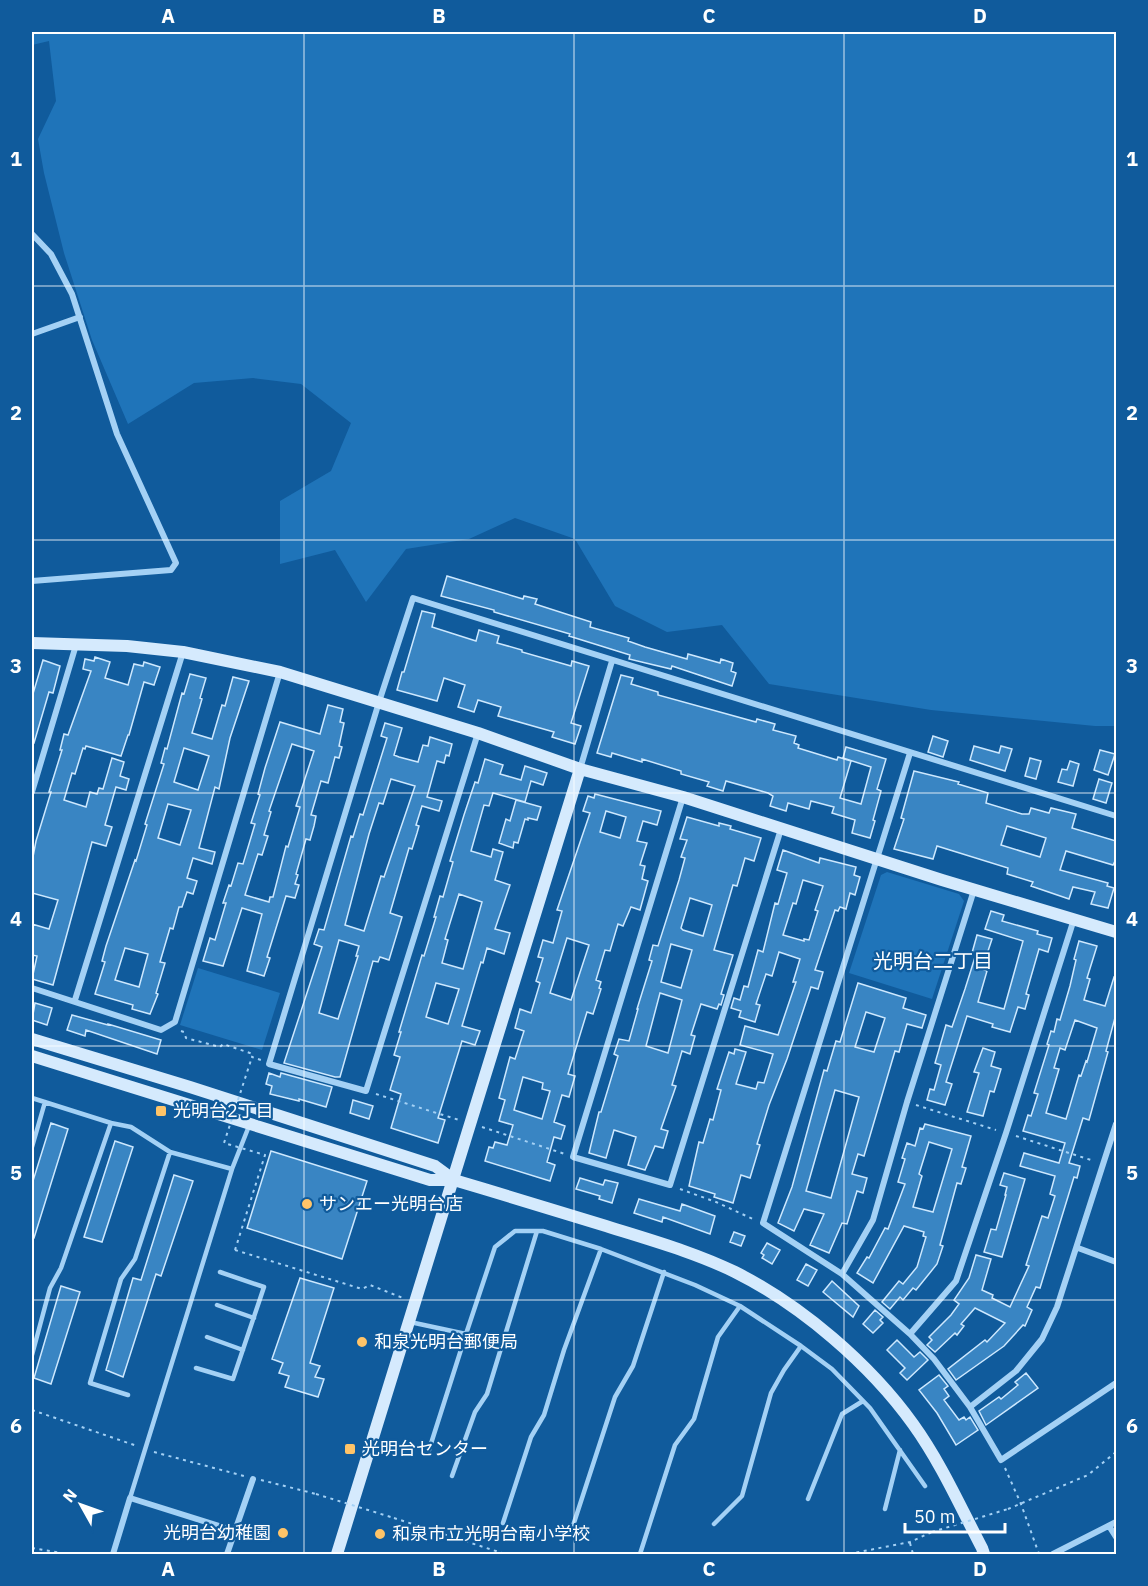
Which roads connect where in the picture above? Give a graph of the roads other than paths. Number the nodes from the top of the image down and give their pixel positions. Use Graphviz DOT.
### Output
graph roads {
  1 [pos="32,234"];
  2 [pos="80,317"];
  3 [pos="32,334"];
  4 [pos="32,581"];
  5 [pos="32,643"];
  6 [pos="76,645"];
  7 [pos="183,652"];
  8 [pos="612,661"];
  9 [pos="280,672"];
  10 [pos="379,702"];
  11 [pos="478,733"];
  12 [pos="910,753"];
  13 [pos="580,768"];
  14 [pos="32,792"];
  15 [pos="683,797"];
  16 [pos="1116,816"];
  17 [pos="782,828"];
  18 [pos="876,858"];
  19 [pos="975,889"];
  20 [pos="1074,919"];
  21 [pos="1116,932"];
  22 [pos="32,988"];
  23 [pos="75,1000"];
  24 [pos="32,1039"];
  25 [pos="32,1056"];
  26 [pos="32,1098"];
  27 [pos="45,1102"];
  28 [pos="111,1123"];
  29 [pos="249,1124"];
  30 [pos="1116,1124"];
  31 [pos="32,1147"];
  32 [pos="1109,1151"];
  33 [pos="170,1152"];
  34 [pos="1116,1153"];
  35 [pos="232,1169"];
  36 [pos="454,1180"];
  37 [pos="537,1231"];
  38 [pos="1078,1248"];
  39 [pos="601,1249"];
  40 [pos="1116,1262"];
  41 [pos="220,1272"];
  42 [pos="664,1272"];
  43 [pos="842,1274"];
  44 [pos="217,1305"];
  45 [pos="740,1306"];
  46 [pos="254,1318"];
  47 [pos="408,1321"];
  48 [pos="466,1334"];
  49 [pos="910,1334"];
  50 [pos="207,1337"];
  51 [pos="801,1346"];
  52 [pos="243,1350"];
  53 [pos="32,1355"];
  54 [pos="196,1368"];
  55 [pos="1116,1383"];
  56 [pos="128,1395"];
  57 [pos="863,1401"];
  58 [pos="970,1407"];
  59 [pos="900,1450"];
  60 [pos="428,1453"];
  61 [pos="452,1476"];
  62 [pos="253,1479"];
  63 [pos="925,1486"];
  64 [pos="130,1498"];
  65 [pos="808,1499"];
  66 [pos="885,1509"];
  67 [pos="503,1522"];
  68 [pos="1116,1522"];
  69 [pos="714,1524"];
  70 [pos="1110,1526"];
  71 [pos="235,1531"];
  72 [pos="570,1535"];
  73 [pos="1116,1537"];
  74 [pos="113,1554"];
  75 [pos="227,1554"];
  76 [pos="337,1554"];
  77 [pos="640,1554"];
  78 [pos="984,1554"];
  79 [pos="1053,1554"];
  1 -- 2 [label="street"];
  2 -- 3 [label="street"];
  2 -- 4 [label="street"];
  5 -- 6 [label="street"];
  6 -- 7 [label="street"];
  6 -- 14 [label="street"];
  7 -- 9 [label="street"];
  7 -- 23 [label="street"];
  8 -- 10 [label="street"];
  8 -- 12 [label="street"];
  8 -- 13 [label="street"];
  9 -- 10 [label="street"];
  9 -- 23 [label="street"];
  10 -- 11 [label="street"];
  10 -- 11 [label="street"];
  11 -- 13 [label="street"];
  12 -- 16 [label="street"];
  12 -- 18 [label="street"];
  13 -- 15 [label="street"];
  13 -- 36 [label="street"];
  15 -- 17 [label="street"];
  15 -- 17 [label="street"];
  17 -- 18 [label="street"];
  18 -- 19 [label="street"];
  18 -- 43 [label="street"];
  19 -- 20 [label="street"];
  19 -- 43 [label="street"];
  20 -- 21 [label="street"];
  20 -- 49 [label="street"];
  22 -- 23 [label="street"];
  24 -- 36 [label="street"];
  25 -- 29 [label="street"];
  26 -- 27 [label="lane"];
  27 -- 28 [label="lane"];
  27 -- 31 [label="lane"];
  28 -- 33 [label="lane"];
  28 -- 53 [label="lane"];
  29 -- 35 [label="lane"];
  29 -- 36 [label="street"];
  30 -- 32 [label="street"];
  32 -- 34 [label="street"];
  32 -- 38 [label="street"];
  33 -- 35 [label="lane"];
  33 -- 56 [label="lane"];
  35 -- 64 [label="lane"];
  36 -- 47 [label="street"];
  36 -- 78 [label="street"];
  37 -- 39 [label="lane"];
  37 -- 48 [label="lane"];
  37 -- 61 [label="lane"];
  38 -- 40 [label="street"];
  38 -- 58 [label="street"];
  39 -- 42 [label="lane"];
  39 -- 67 [label="lane"];
  41 -- 46 [label="lane"];
  42 -- 45 [label="lane"];
  42 -- 72 [label="lane"];
  43 -- 49 [label="street"];
  44 -- 46 [label="lane"];
  45 -- 51 [label="lane"];
  45 -- 77 [label="lane"];
  46 -- 52 [label="lane"];
  47 -- 48 [label="lane"];
  47 -- 76 [label="street"];
  48 -- 60 [label="lane"];
  49 -- 58 [label="street"];
  50 -- 52 [label="lane"];
  51 -- 57 [label="lane"];
  51 -- 69 [label="lane"];
  52 -- 54 [label="lane"];
  55 -- 58 [label="street"];
  57 -- 59 [label="lane"];
  57 -- 65 [label="lane"];
  59 -- 63 [label="lane"];
  59 -- 66 [label="lane"];
  62 -- 71 [label="street"];
  64 -- 71 [label="street"];
  64 -- 74 [label="street"];
  68 -- 70 [label="street"];
  70 -- 73 [label="street"];
  70 -- 79 [label="street"];
  71 -- 75 [label="street"];
}
